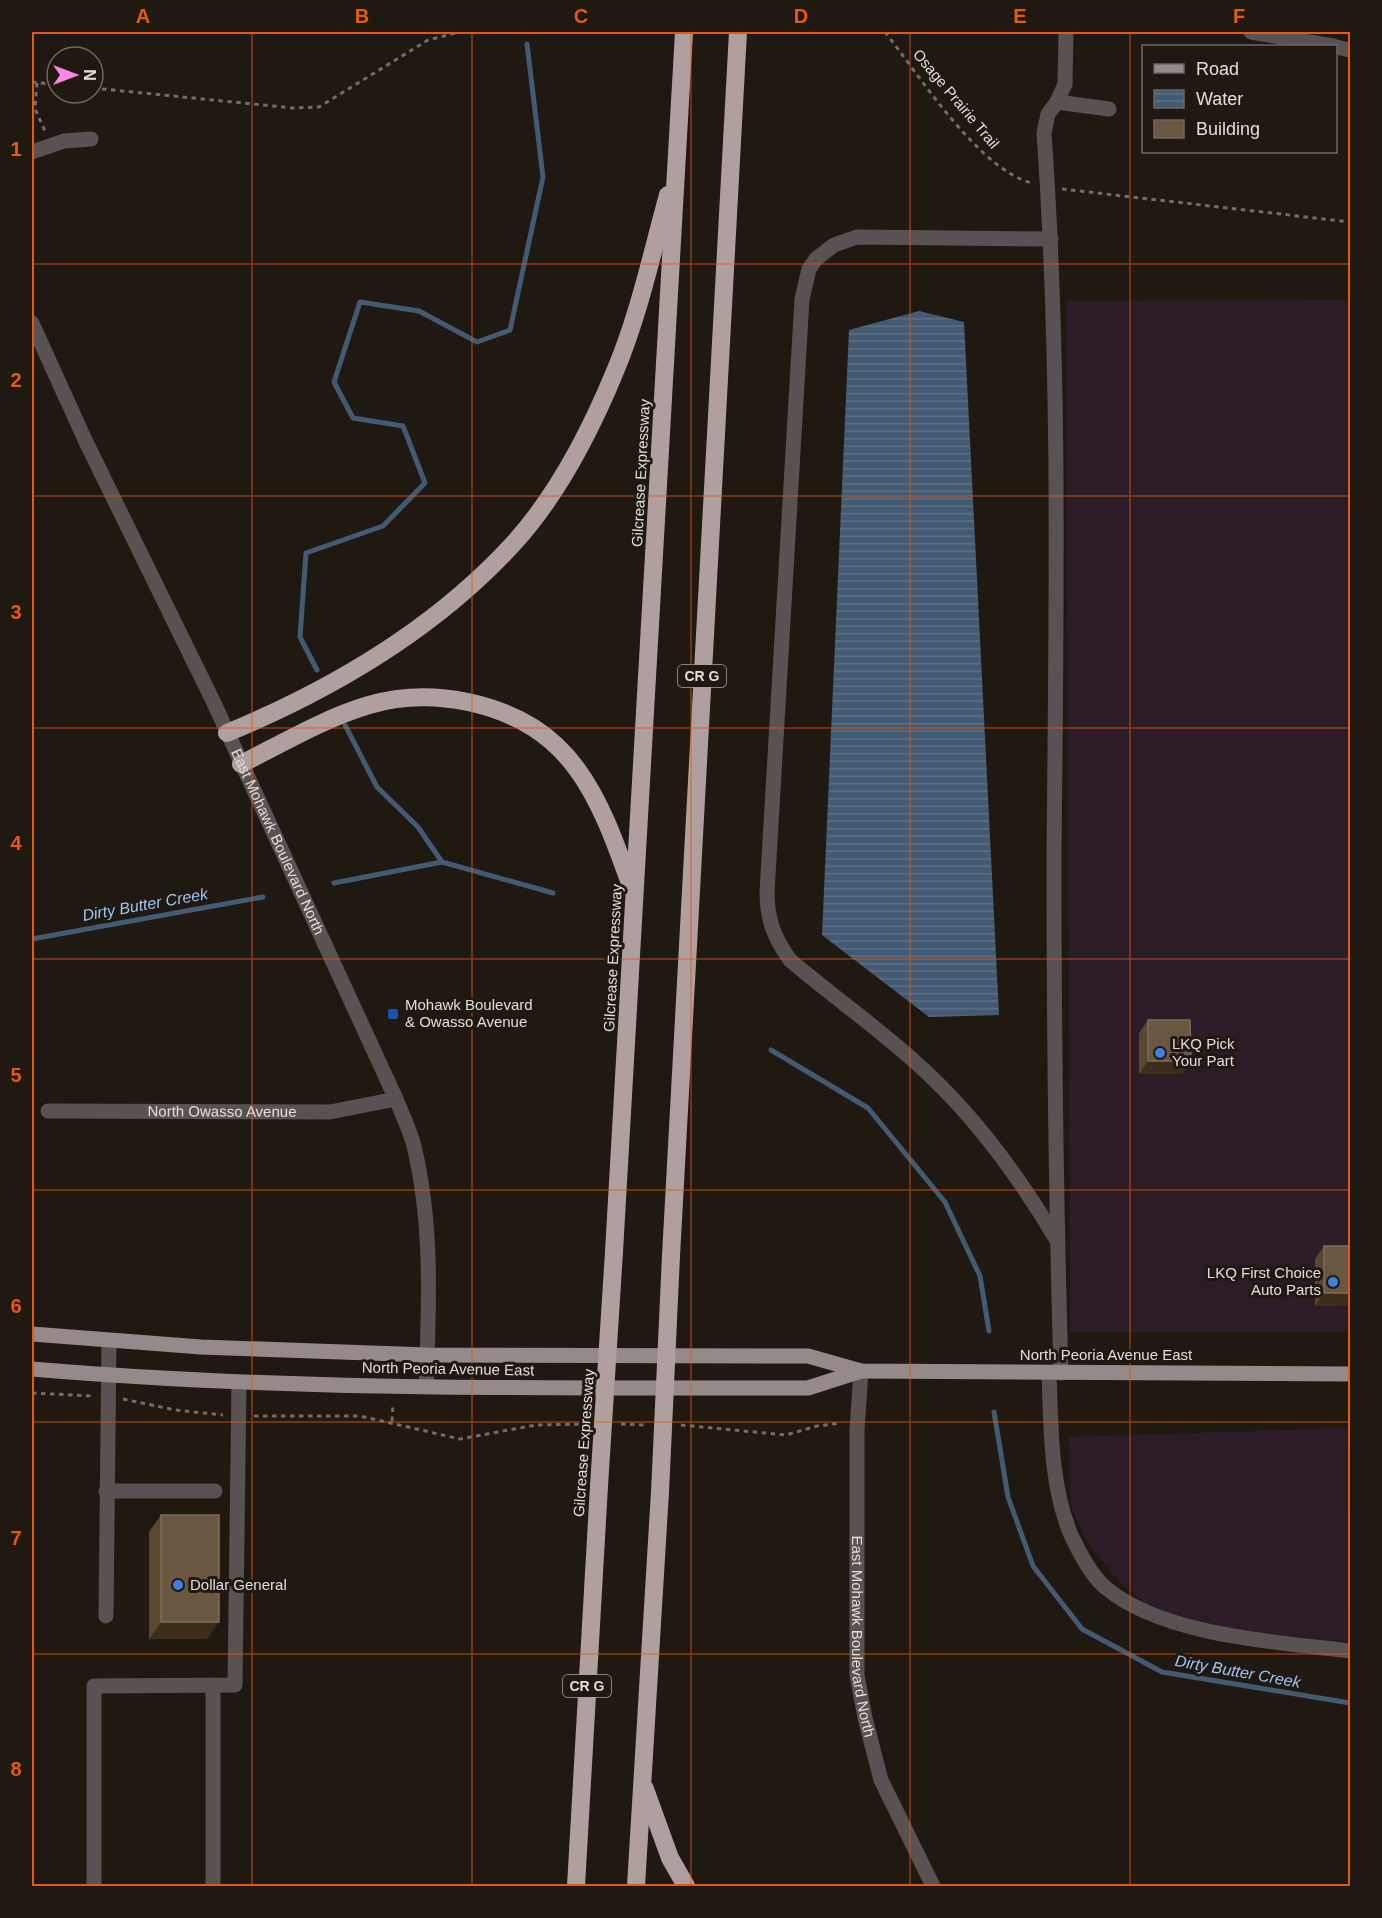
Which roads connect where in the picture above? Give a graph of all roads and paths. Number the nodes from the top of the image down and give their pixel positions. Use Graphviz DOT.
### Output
graph roads {
  1 [pos="630,32"];
  2 [pos="684,32"];
  3 [pos="738,32"];
  4 [pos="885,32"];
  5 [pos="1066,32"];
  6 [pos="1251,32"];
  7 [pos="1323,45"];
  8 [pos="32,82"];
  9 [pos="37,83"];
  10 [pos="45,84"];
  11 [pos="105,89"];
  12 [pos="1057,102"];
  13 [pos="1109,109"];
  14 [pos="91,139"];
  15 [pos="51,144"];
  16 [pos="32,152"];
  17 [pos="678,162"];
  18 [pos="1048,187"];
  19 [pos="1350,222"];
  20 [pos="1052,238"];
  21 [pos="32,323"];
  22 [pos="227,733"];
  23 [pos="241,764"];
  24 [pos="634,896"];
  25 [pos="396,1099"];
  26 [pos="48,1111"];
  27 [pos="1055,1183"];
  28 [pos="1027,1191"];
  29 [pos="1057,1239"];
  30 [pos="32,1334"];
  31 [pos="109,1340"];
  32 [pos="427,1355"];
  33 [pos="32,1369"];
  34 [pos="861,1371"];
  35 [pos="1055,1373"];
  36 [pos="1350,1374"];
  37 [pos="108,1375"];
  38 [pos="239,1382"];
  39 [pos="426,1387"];
  40 [pos="32,1393"];
  41 [pos="91,1395"];
  42 [pos="339,1416"];
  43 [pos="857,1422"];
  44 [pos="593,1424"];
  45 [pos="615,1424"];
  46 [pos="649,1425"];
  47 [pos="671,1425"];
  48 [pos="106,1491"];
  49 [pos="215,1491"];
  50 [pos="105,1616"];
  51 [pos="1350,1651"];
  52 [pos="213,1685"];
  53 [pos="642,1781"];
  54 [pos="94,1887"];
  55 [pos="213,1887"];
  56 [pos="576,1887"];
  57 [pos="636,1887"];
  58 [pos="686,1887"];
  59 [pos="933,1887"];
  1 -- 11 [label="path"];
  2 -- 17 [label="highway, Gilcrease Expressway / CR G"];
  3 -- 53 [label="highway, CR G, bridge"];
  4 -- 18 [label="path, Osage Prairie Trail"];
  5 -- 12 [label="street"];
  6 -- 7 [label="street"];
  8 -- 9 [label="path"];
  9 -- 10 [label="path"];
  9 -- 15 [label="path"];
  12 -- 13 [label="street"];
  12 -- 18 [label="street"];
  14 -- 15 [label="street"];
  15 -- 16 [label="street"];
  17 -- 22 [label="highway"];
  17 -- 24 [label="highway, Gilcrease Expressway / CR G"];
  18 -- 19 [label="path, Osage Prairie Trail"];
  18 -- 20 [label="street"];
  20 -- 27 [label="street"];
  20 -- 28 [label="street"];
  21 -- 22 [label="street, East Mohawk Boulevard North"];
  22 -- 23 [label="street, East Mohawk Boulevard North"];
  23 -- 24 [label="highway"];
  23 -- 25 [label="street, East Mohawk Boulevard North"];
  24 -- 56 [label="highway, Gilcrease Expressway / CR G, bridge"];
  25 -- 26 [label="street, North Owasso Avenue"];
  25 -- 32 [label="street, East Mohawk Boulevard North"];
  27 -- 28 [label="street"];
  27 -- 29 [label="street"];
  28 -- 29 [label="street"];
  29 -- 35 [label="street"];
  30 -- 31 [label="main road, North Peoria Avenue East"];
  31 -- 32 [label="main road, North Peoria Avenue East"];
  31 -- 37 [label="street"];
  32 -- 34 [label="main road, North Peoria Avenue East"];
  32 -- 39 [label="street, East Mohawk Boulevard North"];
  33 -- 37 [label="main road, North Peoria Avenue East"];
  34 -- 35 [label="main road, North Peoria Avenue East"];
  34 -- 39 [label="main road, North Peoria Avenue East"];
  34 -- 43 [label="street, East Mohawk Boulevard North"];
  35 -- 36 [label="main road, North Peoria Avenue East"];
  35 -- 51 [label="street"];
  37 -- 38 [label="main road, North Peoria Avenue East"];
  37 -- 48 [label="street"];
  38 -- 39 [label="main road, North Peoria Avenue East"];
  38 -- 52 [label="street"];
  40 -- 41 [label="path"];
  42 -- 44 [label="path"];
  43 -- 47 [label="path"];
  43 -- 59 [label="street, East Mohawk Boulevard North"];
  45 -- 46 [label="path"];
  48 -- 49 [label="street"];
  48 -- 50 [label="street"];
  52 -- 54 [label="street"];
  52 -- 55 [label="street"];
  53 -- 57 [label="highway, CR G"];
  53 -- 58 [label="highway"];
}
